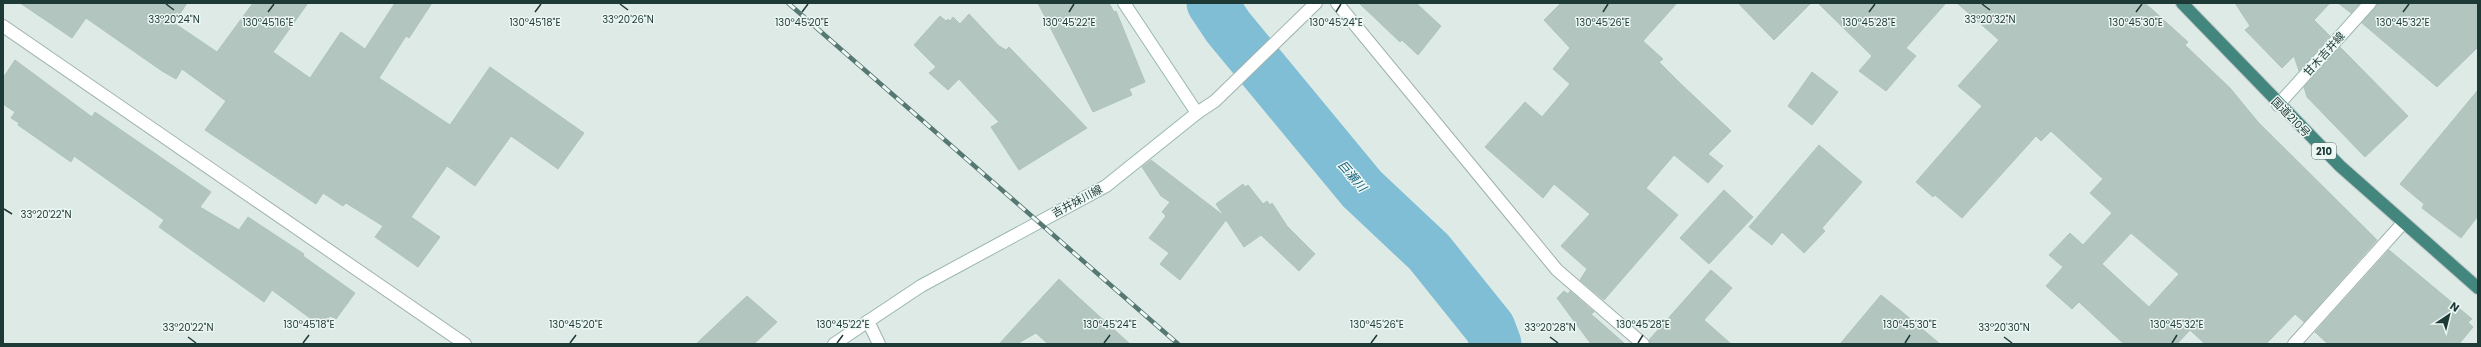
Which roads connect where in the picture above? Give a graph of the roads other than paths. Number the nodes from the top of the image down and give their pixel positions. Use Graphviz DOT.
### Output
graph roads {
  1 [pos="1124,3"];
  2 [pos="1316,3"];
  3 [pos="1337,3"];
  4 [pos="2182,3"];
  5 [pos="2370,3"];
  6 [pos="3,26"];
  7 [pos="2278,105"];
  8 [pos="1197,113"];
  9 [pos="2403,223"];
  10 [pos="2478,288"];
  11 [pos="868,321"];
  12 [pos="465,344"];
  13 [pos="834,344"];
  14 [pos="879,344"];
  15 [pos="1643,344"];
  16 [pos="2294,344"];
  1 -- 8 [label="street"];
  2 -- 8 [label="street, 吉井妹川線"];
  3 -- 15 [label="street"];
  4 -- 7 [label="highway, 国道210号 / 210"];
  5 -- 7 [label="street, 甘木吉井線"];
  6 -- 12 [label="street"];
  7 -- 9 [label="highway, 国道210号 / 210"];
  8 -- 11 [label="street, 吉井妹川線"];
  9 -- 10 [label="highway, 国道210号 / 210"];
  9 -- 16 [label="street"];
  11 -- 13 [label="street, 吉井妹川線"];
  11 -- 14 [label="street"];
}
